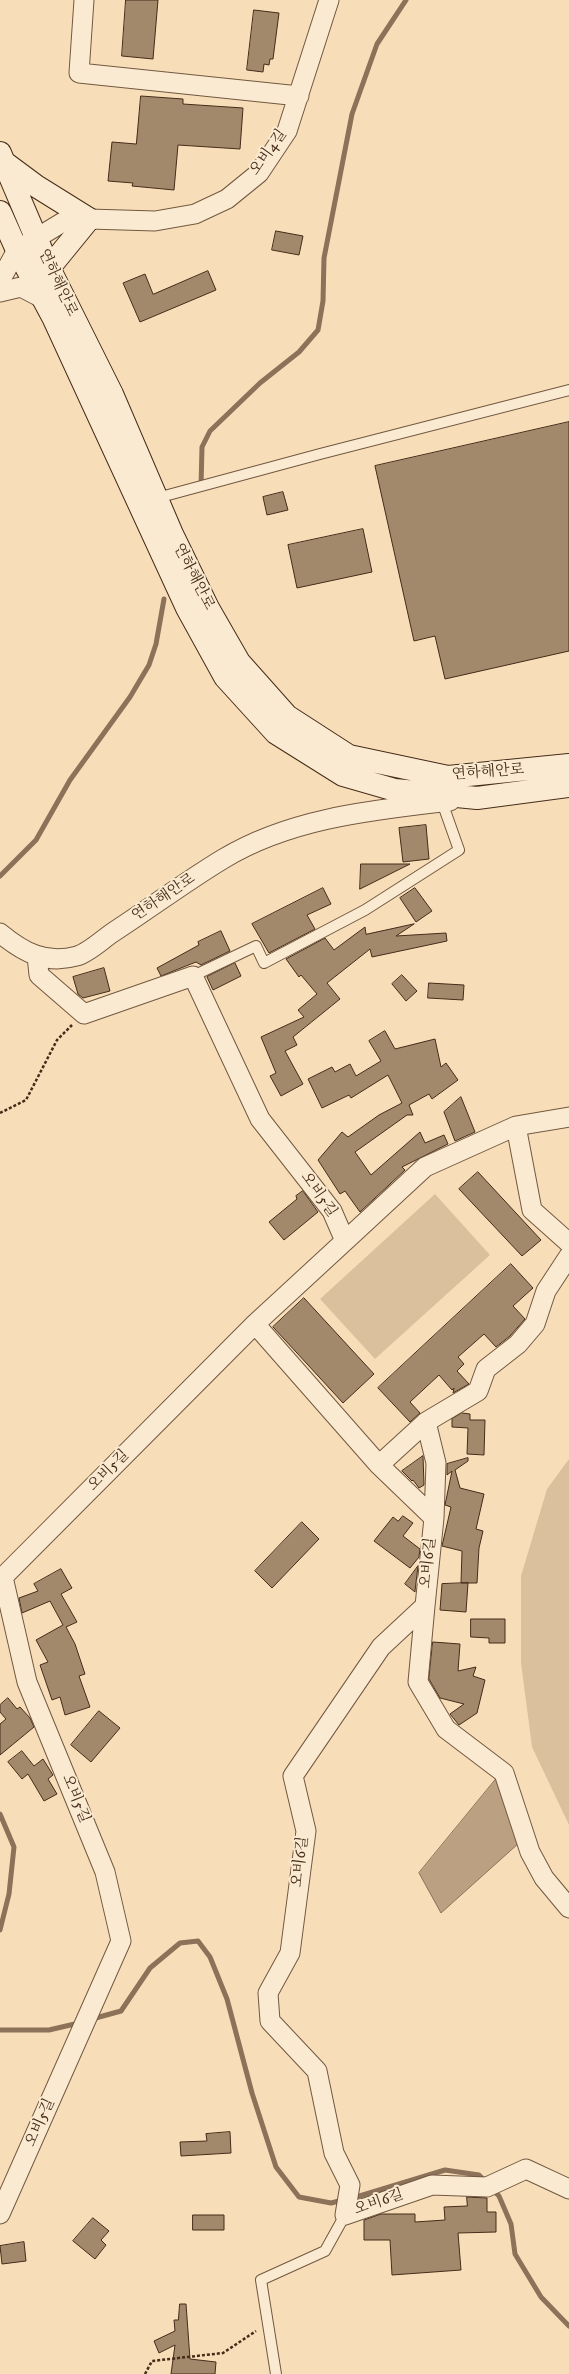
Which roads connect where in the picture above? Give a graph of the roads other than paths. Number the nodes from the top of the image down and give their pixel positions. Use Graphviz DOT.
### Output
graph roads {
  1 [pos="84,0"];
  2 [pos="329,0"];
  3 [pos="299,96"];
  4 [pos="2,158"];
  5 [pos="0,212"];
  6 [pos="89,219"];
  7 [pos="36,238"];
  8 [pos="17,250"];
  9 [pos="48,268"];
  10 [pos="0,281"];
  11 [pos="0,292"];
  12 [pos="44,299"];
  13 [pos="569,390"];
  14 [pos="157,498"];
  15 [pos="569,765"];
  16 [pos="569,786"];
  17 [pos="477,798"];
  18 [pos="442,802"];
  19 [pos="0,933"];
  20 [pos="37,956"];
  21 [pos="193,976"];
  22 [pos="569,1118"];
  23 [pos="516,1126"];
  24 [pos="345,1241"];
  25 [pos="569,1243"];
  26 [pos="569,1256"];
  27 [pos="255,1324"];
  28 [pos="426,1422"];
  29 [pos="379,1465"];
  30 [pos="434,1518"];
  31 [pos="425,1606"];
  32 [pos="569,1908"];
  33 [pos="569,2189"];
  34 [pos="0,2214"];
  35 [pos="345,2215"];
  36 [pos="276,2374"];
  1 -- 3 [label="street"];
  2 -- 3 [label="street, 오비4길"];
  3 -- 6 [label="street, 오비4길"];
  4 -- 6 [label="street"];
  4 -- 7 [label="street, 연하해안로"];
  5 -- 8 [label="street, 연하해안로"];
  6 -- 7 [label="street, 오비4길"];
  6 -- 9 [label="street"];
  7 -- 8 [label="street, 오비4길"];
  7 -- 9 [label="street, 연하해안로"];
  8 -- 10 [label="street, 연하해안로"];
  8 -- 12 [label="street, 연하해안로"];
  9 -- 14 [label="street, 연하해안로"];
  11 -- 12 [label="street"];
  12 -- 17 [label="street, 연하해안로"];
  13 -- 14 [label="lane"];
  14 -- 15 [label="street, 연하해안로"];
  16 -- 17 [label="street, 연하해안로"];
  17 -- 18 [label="street, 연하해안로"];
  18 -- 20 [label="street, 연하해안로"];
  18 -- 21 [label="lane"];
  19 -- 20 [label="street, 연하해안로"];
  20 -- 21 [label="street"];
  21 -- 24 [label="street, 오비5길"];
  22 -- 23 [label="street"];
  23 -- 24 [label="street"];
  23 -- 25 [label="street"];
  24 -- 27 [label="street, 오비5길"];
  26 -- 28 [label="street"];
  27 -- 29 [label="street"];
  27 -- 34 [label="street, 오비5길"];
  28 -- 29 [label="street"];
  28 -- 30 [label="street, 오비6길"];
  29 -- 30 [label="street"];
  30 -- 31 [label="street, 오비6길"];
  31 -- 32 [label="street"];
  31 -- 35 [label="street, 오비6길"];
  33 -- 35 [label="street, 오비6길"];
  35 -- 36 [label="lane"];
}
